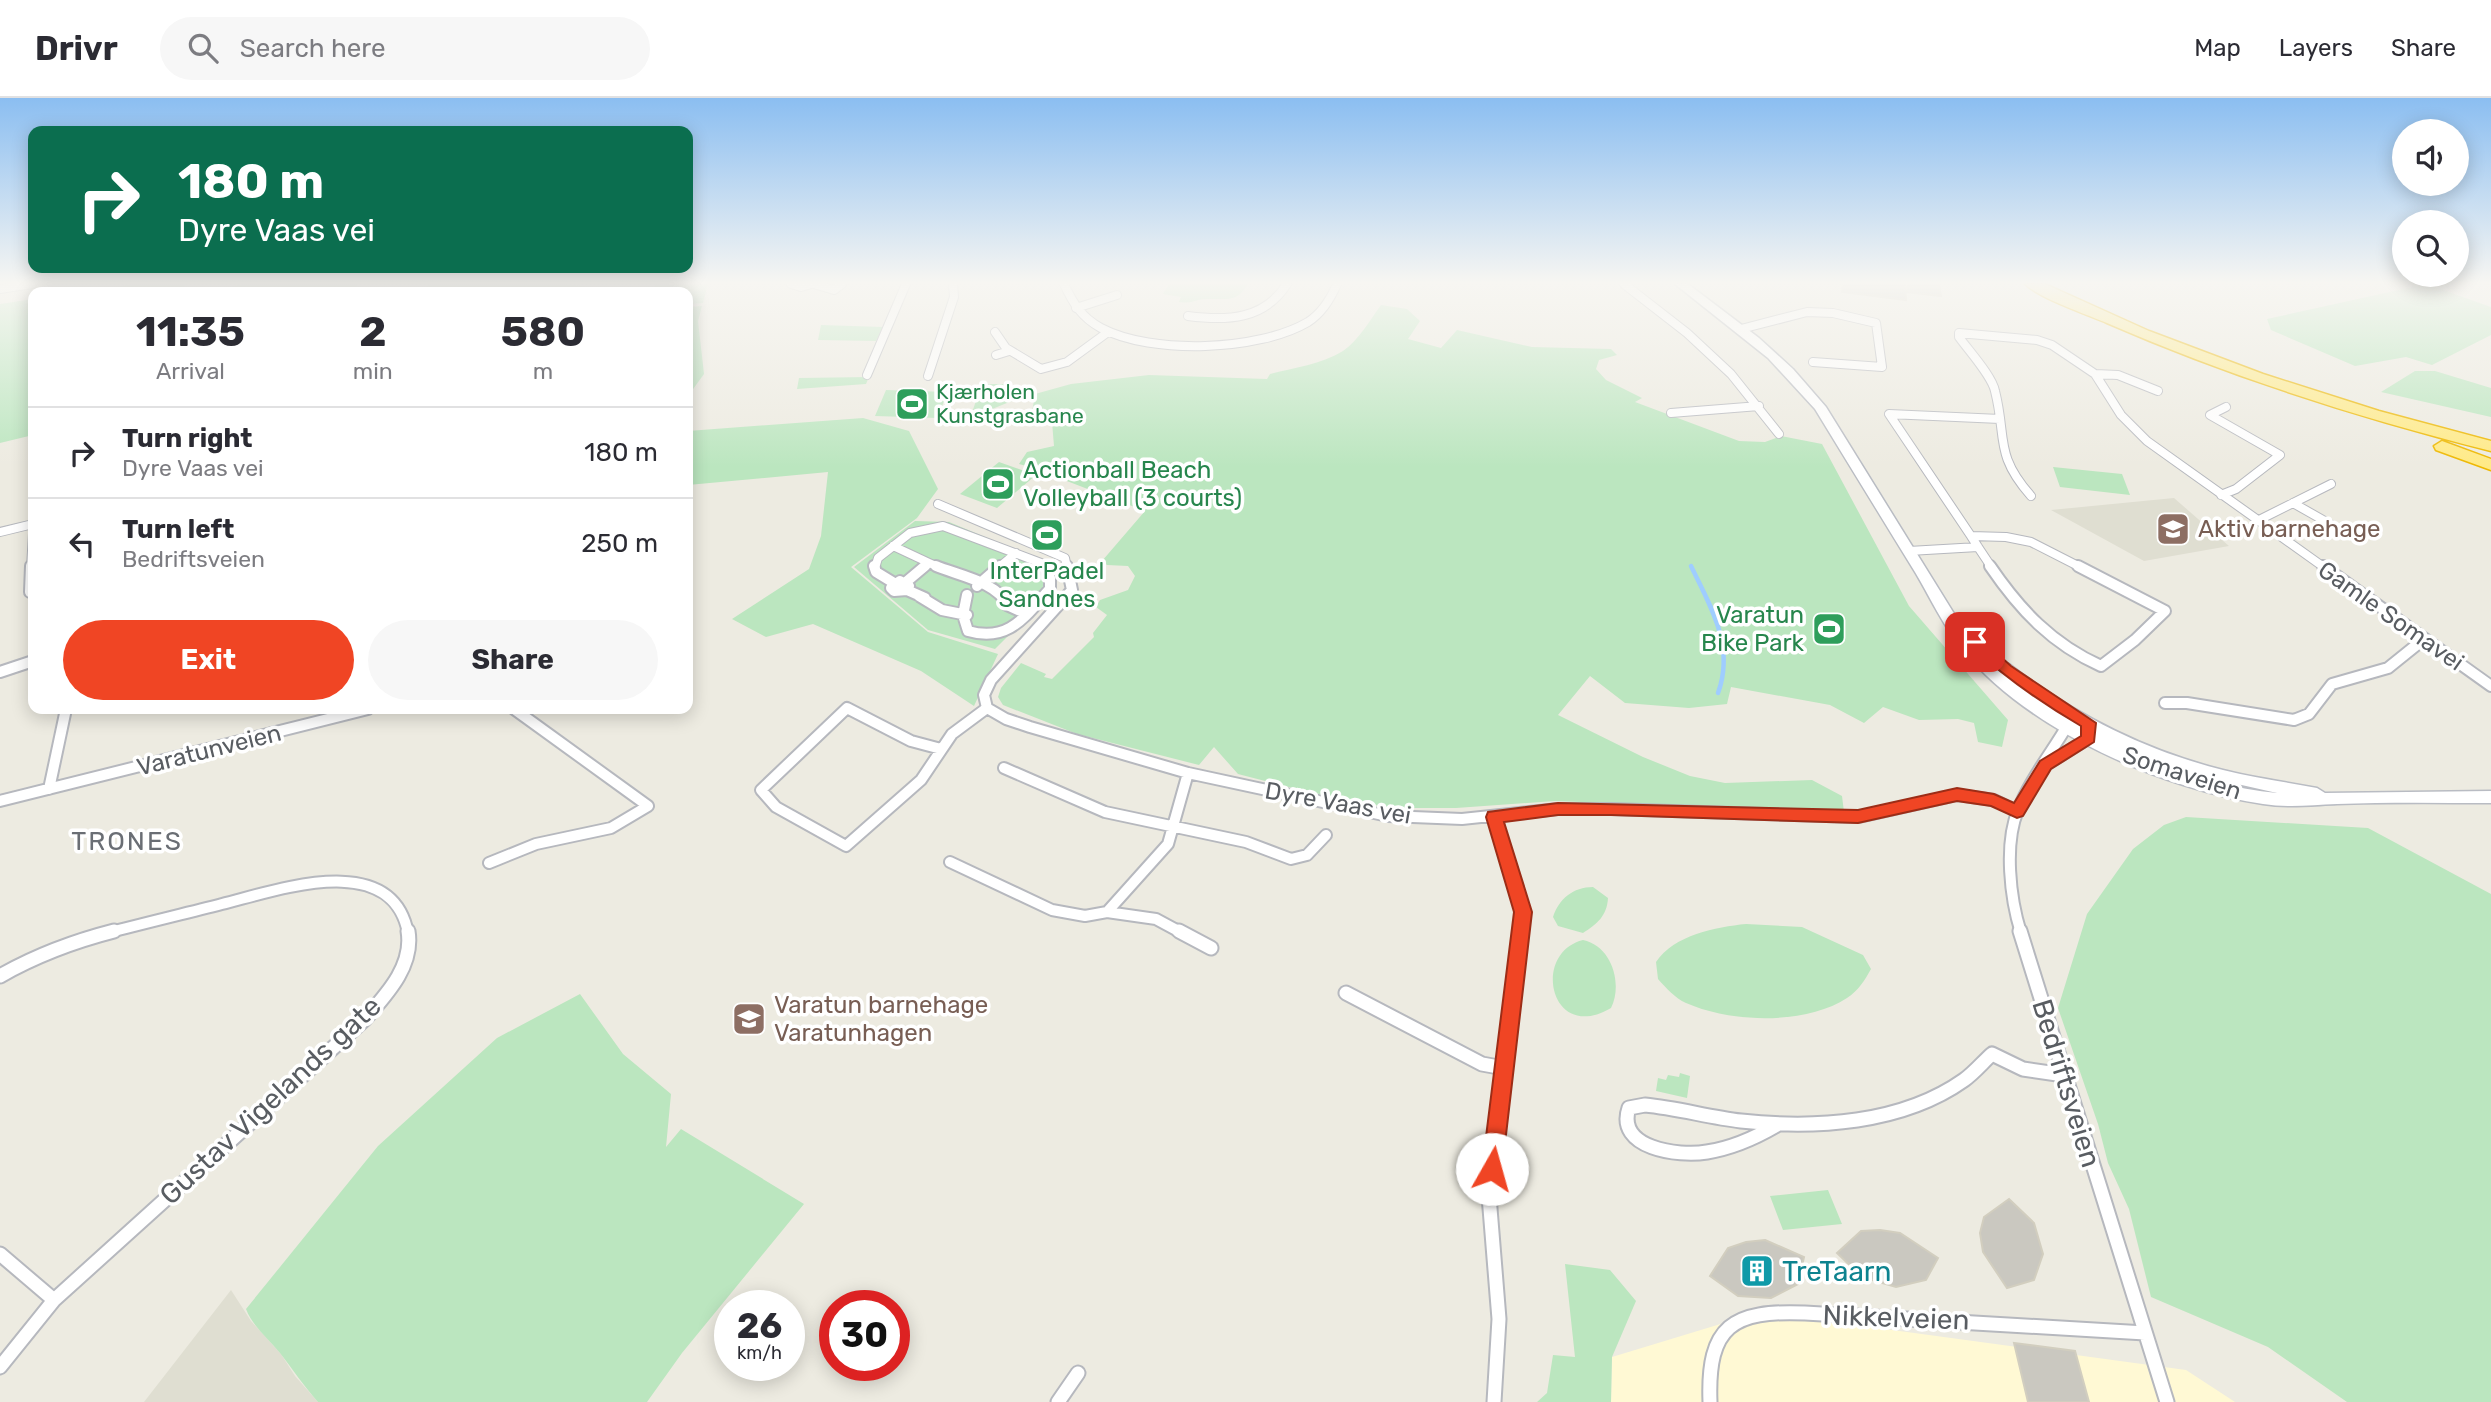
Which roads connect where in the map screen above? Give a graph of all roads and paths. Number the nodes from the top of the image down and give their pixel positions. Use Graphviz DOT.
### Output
graph roads {
  1 [pos="880,345"];
  2 [pos="938,345"];
  3 [pos="1003,345"];
  4 [pos="1089,345"];
  5 [pos="1700,345"];
  6 [pos="1761,345"];
  7 [pos="1879,345"];
  8 [pos="1965,345"];
  9 [pos="2050,345"];
  10 [pos="2175,345"];
  11 [pos="2201,345"];
  12 [pos="1009,351"];
  13 [pos="996,355"];
  14 [pos="1813,362"];
  15 [pos="2095,374"];
  16 [pos="867,375"];
  17 [pos="928,376"];
  18 [pos="2158,391"];
  19 [pos="2300,391"];
  20 [pos="1759,406"];
  21 [pos="2226,407"];
  22 [pos="1671,413"];
  23 [pos="2000,419"];
  24 [pos="1779,434"];
  25 [pos="2491,435"];
  26 [pos="2491,446"];
  27 [pos="2491,465"];
  28 [pos="2331,484"];
  29 [pos="2221,495"];
  30 [pos="2031,496"];
  31 [pos="2293,503"];
  32 [pos="937,504"];
  33 [pos="2257,521"];
  34 [pos="2330,524"];
  35 [pos="28,525"];
  36 [pos="0,533"];
  37 [pos="1971,536"];
  38 [pos="893,546"];
  39 [pos="1978,547"];
  40 [pos="1909,551"];
  41 [pos="1016,553"];
  42 [pos="929,563"];
  43 [pos="975,583"];
  44 [pos="906,586"];
  45 [pos="1027,614"];
  46 [pos="966,618"];
  47 [pos="1951,618"];
  48 [pos="2424,639"];
  49 [pos="28,663"];
  50 [pos="0,672"];
  51 [pos="2491,686"];
  52 [pos="2165,704"];
  53 [pos="987,708"];
  54 [pos="65,714"];
  55 [pos="348,714"];
  56 [pos="521,714"];
  57 [pos="2067,726"];
  58 [pos="2089,731"];
  59 [pos="941,749"];
  60 [pos="2046,765"];
  61 [pos="1004,768"];
  62 [pos="1188,773"];
  63 [pos="50,789"];
  64 [pos="2491,797"];
  65 [pos="0,801"];
  66 [pos="2017,811"];
  67 [pos="1494,817"];
  68 [pos="1173,827"];
  69 [pos="1326,835"];
  70 [pos="950,862"];
  71 [pos="489,863"];
  72 [pos="1107,912"];
  73 [pos="1211,948"];
  74 [pos="0,976"];
  75 [pos="1346,993"];
  76 [pos="1504,1068"];
  77 [pos="2064,1074"];
  78 [pos="1777,1125"];
  79 [pos="0,1254"];
  80 [pos="54,1300"];
  81 [pos="2145,1333"];
  82 [pos="0,1367"];
  83 [pos="1078,1373"];
  84 [pos="1058,1402"];
  85 [pos="1494,1402"];
  86 [pos="1710,1402"];
  87 [pos="2167,1402"];
  1 -- 16 [label="street"];
  2 -- 17 [label="street"];
  3 -- 12 [label="street"];
  4 -- 12 [label="street"];
  5 -- 20 [label="street"];
  6 -- 40 [label="main road, Somaveien"];
  7 -- 14 [label="street"];
  8 -- 23 [label="street, Gamle Somavei"];
  9 -- 15 [label="street, Gamle Somavei"];
  10 -- 19 [label="highway"];
  11 -- 25 [label="highway"];
  12 -- 13 [label="street"];
  15 -- 18 [label="street, Gamle Somavei"];
  15 -- 29 [label="street, Gamle Somavei"];
  19 -- 26 [label="highway"];
  19 -- 27 [label="highway"];
  20 -- 22 [label="street"];
  20 -- 24 [label="street"];
  21 -- 29 [label="street"];
  23 -- 30 [label="street, Gamle Somavei"];
  23 -- 37 [label="street"];
  28 -- 31 [label="street"];
  29 -- 33 [label="street, Gamle Somavei"];
  31 -- 33 [label="street"];
  31 -- 34 [label="street, Gamle Somavei"];
  32 -- 53 [label="street"];
  33 -- 48 [label="street, Gamle Somavei"];
  35 -- 36 [label="street"];
  37 -- 39 [label="street"];
  37 -- 39 [label="street"];
  38 -- 41 [label="street"];
  38 -- 42 [label="street"];
  38 -- 44 [label="street"];
  39 -- 40 [label="street"];
  40 -- 47 [label="main road, Somaveien"];
  41 -- 43 [label="street"];
  41 -- 45 [label="street"];
  42 -- 43 [label="street"];
  42 -- 44 [label="street"];
  43 -- 45 [label="street"];
  43 -- 46 [label="street"];
  44 -- 46 [label="street"];
  45 -- 46 [label="street"];
  47 -- 57 [label="main road, Somaveien"];
  47 -- 58 [label="main road, Somaveien"];
  48 -- 51 [label="street, Gamle Somavei"];
  48 -- 52 [label="street"];
  49 -- 50 [label="street"];
  53 -- 59 [label="street"];
  53 -- 62 [label="street, Dyre Vaas vei"];
  54 -- 63 [label="street"];
  55 -- 63 [label="street, Varatunveien"];
  56 -- 71 [label="street"];
  57 -- 58 [label="main road, Somaveien"];
  57 -- 60 [label="street, Bedriftsveien"];
  58 -- 60 [label="street, Bedriftsveien"];
  58 -- 64 [label="main road, Somaveien"];
  59 -- 59 [label="street"];
  60 -- 66 [label="street, Bedriftsveien"];
  61 -- 68 [label="street"];
  62 -- 67 [label="street, Dyre Vaas vei"];
  62 -- 68 [label="street"];
  63 -- 65 [label="street, Varatunveien"];
  66 -- 67 [label="street, Dyre Vaas vei"];
  66 -- 77 [label="street, Bedriftsveien"];
  67 -- 76 [label="street"];
  68 -- 69 [label="street"];
  68 -- 72 [label="street"];
  70 -- 72 [label="street"];
  72 -- 73 [label="street"];
  74 -- 80 [label="street, Gustav Vigelands gate"];
  75 -- 76 [label="street"];
  76 -- 85 [label="street"];
  77 -- 78 [label="street"];
  77 -- 81 [label="street, Bedriftsveien"];
  78 -- 78 [label="street"];
  79 -- 80 [label="street"];
  80 -- 82 [label="street, Gustav Vigelands gate"];
  81 -- 86 [label="street, Nikkelveien"];
  81 -- 87 [label="street, Bedriftsveien"];
  83 -- 84 [label="street"];
}
